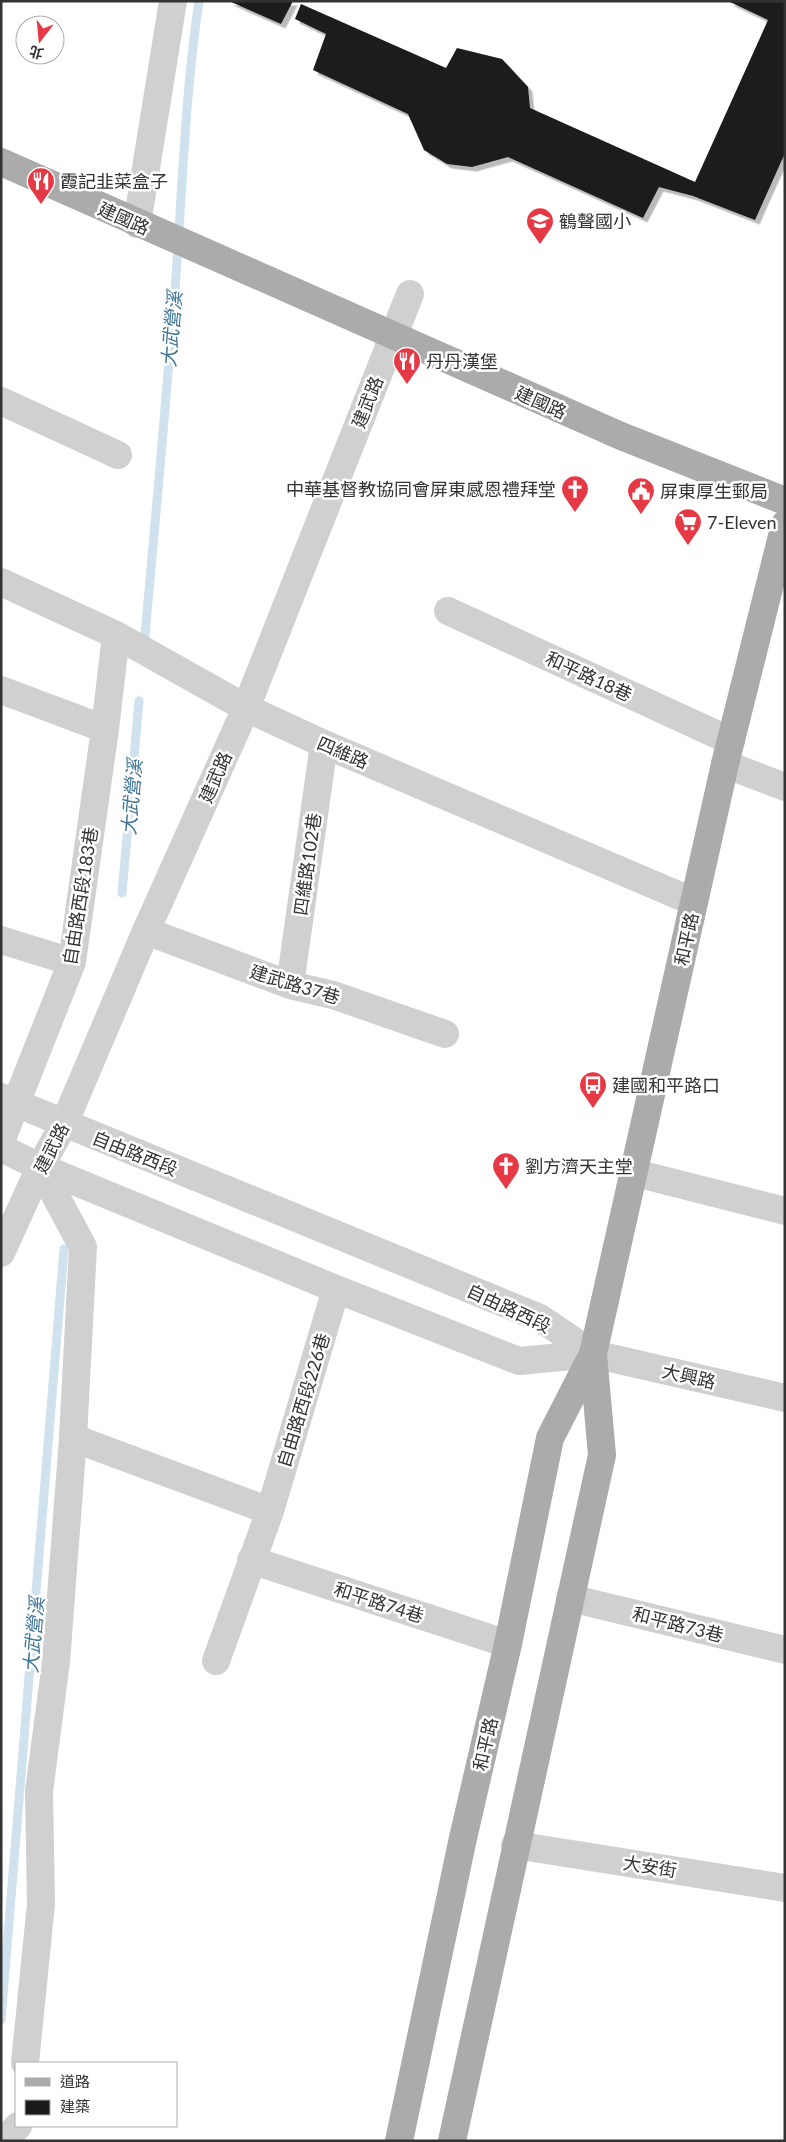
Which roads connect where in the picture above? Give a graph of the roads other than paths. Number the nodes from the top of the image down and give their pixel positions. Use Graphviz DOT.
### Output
graph roads {
  1 [pos="173,1"];
  2 [pos="1,162"];
  3 [pos="137,224"];
  4 [pos="410,294"];
  5 [pos="393,337"];
  6 [pos="1,401"];
  7 [pos="118,456"];
  8 [pos="785,501"];
  9 [pos="785,524"];
  10 [pos="1,582"];
  11 [pos="448,611"];
  12 [pos="134,646"];
  13 [pos="1,690"];
  14 [pos="246,708"];
  15 [pos="105,729"];
  16 [pos="324,744"];
  17 [pos="728,753"];
  18 [pos="785,787"];
  19 [pos="694,902"];
  20 [pos="146,931"];
  21 [pos="1,940"];
  22 [pos="72,962"];
  23 [pos="290,985"];
  24 [pos="445,1034"];
  25 [pos="9,1100"];
  26 [pos="64,1124"];
  27 [pos="1,1141"];
  28 [pos="1,1148"];
  29 [pos="40,1167"];
  30 [pos="635,1172"];
  31 [pos="785,1211"];
  32 [pos="1,1253"];
  33 [pos="336,1289"];
  34 [pos="593,1354"];
  35 [pos="785,1398"];
  36 [pos="73,1438"];
  37 [pos="270,1511"];
  38 [pos="251,1560"];
  39 [pos="570,1598"];
  40 [pos="508,1644"];
  41 [pos="785,1650"];
  42 [pos="216,1661"];
  43 [pos="516,1845"];
  44 [pos="785,1888"];
  45 [pos="24,2062"];
  46 [pos="17,2127"];
  47 [pos="4,2141"];
  48 [pos="399,2141"];
  49 [pos="452,2141"];
  1 -- 3 [label="street"];
  2 -- 3 [label="main road, 建國路"];
  3 -- 5 [label="main road, 建國路"];
  4 -- 5 [label="street, 建武路"];
  5 -- 8 [label="main road, 建國路"];
  5 -- 14 [label="street, 建武路"];
  6 -- 7 [label="street"];
  9 -- 17 [label="main road, 和平路"];
  10 -- 12 [label="street, 四維路"];
  11 -- 17 [label="street, 和平路18巷"];
  12 -- 14 [label="street, 四維路"];
  12 -- 15 [label="street, 自由路西段183巷"];
  13 -- 15 [label="street"];
  14 -- 16 [label="street, 四維路"];
  14 -- 20 [label="street, 建武路"];
  15 -- 22 [label="street, 自由路西段183巷"];
  16 -- 19 [label="street, 四維路"];
  16 -- 23 [label="street, 四維路102巷"];
  17 -- 18 [label="street, 和平路18巷"];
  17 -- 19 [label="main road, 和平路"];
  19 -- 30 [label="main road, 和平路"];
  20 -- 23 [label="street, 建武路37巷"];
  20 -- 26 [label="street, 建武路"];
  21 -- 22 [label="street"];
  22 -- 25 [label="street, 自由路西段183巷"];
  23 -- 24 [label="street, 建武路37巷"];
  25 -- 26 [label="street, 自由路西段"];
  25 -- 27 [label="street, 自由路西段183巷"];
  26 -- 29 [label="street, 建武路"];
  26 -- 34 [label="street, 自由路西段"];
  28 -- 29 [label="street, 自由路西段"];
  29 -- 32 [label="street, 建武路"];
  29 -- 33 [label="street, 自由路西段"];
  29 -- 36 [label="street"];
  30 -- 31 [label="street"];
  30 -- 34 [label="main road, 和平路"];
  33 -- 34 [label="street, 自由路西段"];
  33 -- 37 [label="street, 自由路西段226巷"];
  34 -- 35 [label="street, 大興路"];
  34 -- 39 [label="main road, 和平路"];
  34 -- 40 [label="main road, 和平路"];
  36 -- 37 [label="street"];
  36 -- 45 [label="street"];
  37 -- 38 [label="street, 自由路西段226巷"];
  38 -- 40 [label="street, 和平路74巷"];
  38 -- 42 [label="street, 自由路西段226巷"];
  39 -- 41 [label="street, 和平路73巷"];
  39 -- 43 [label="main road, 和平路"];
  40 -- 48 [label="main road, 和平路"];
  43 -- 44 [label="street, 大安街"];
  43 -- 49 [label="main road, 和平路"];
  46 -- 47 [label="street"];
}
